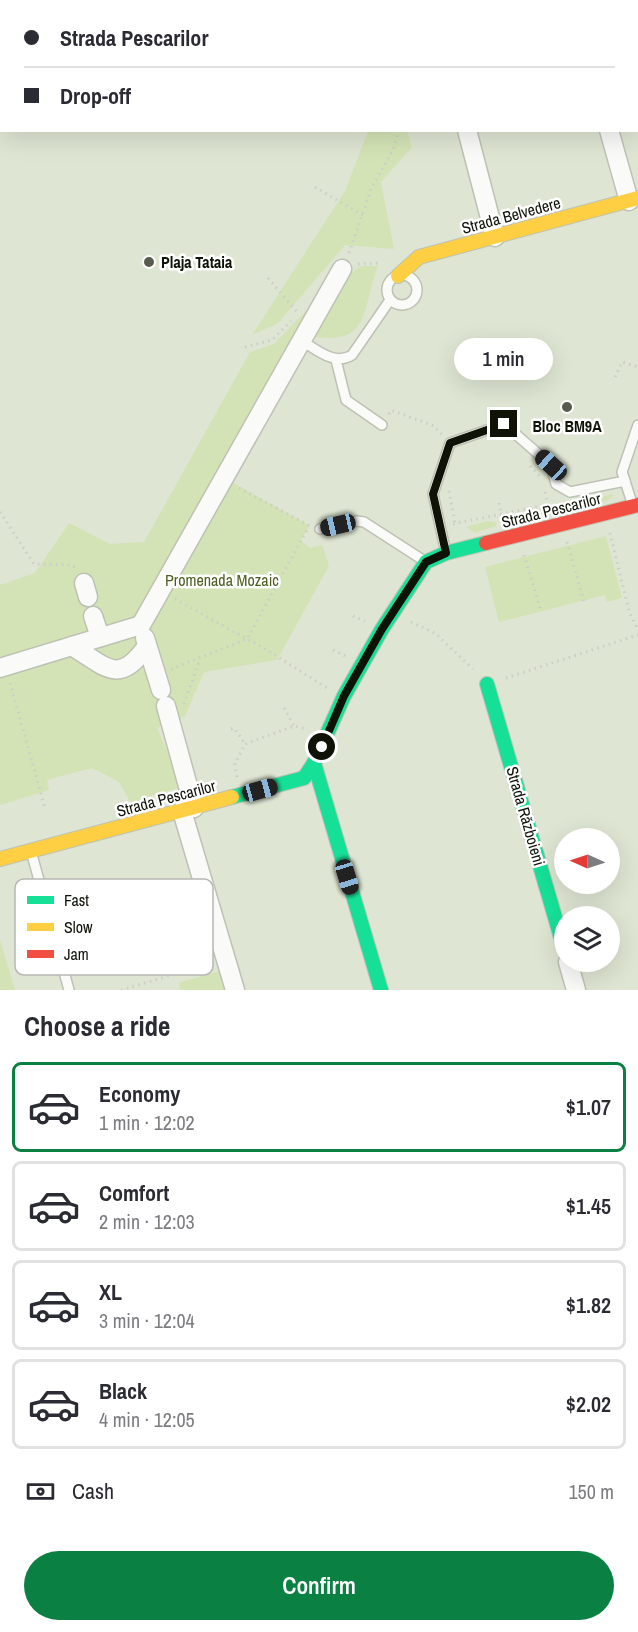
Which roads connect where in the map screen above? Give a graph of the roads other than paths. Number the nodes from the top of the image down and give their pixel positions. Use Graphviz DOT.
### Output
graph roads {
  1 [pos="468,132"];
  2 [pos="610,132"];
  3 [pos="633,200"];
  4 [pos="495,237"];
  5 [pos="342,269"];
  6 [pos="398,276"];
  7 [pos="390,300"];
  8 [pos="302,341"];
  9 [pos="336,360"];
  10 [pos="638,424"];
  11 [pos="382,425"];
  12 [pos="625,481"];
  13 [pos="635,505"];
  14 [pos="320,529"];
  15 [pos="446,553"];
  16 [pos="426,562"];
  17 [pos="93,616"];
  18 [pos="141,625"];
  19 [pos="100,637"];
  20 [pos="72,646"];
  21 [pos="147,646"];
  22 [pos="3,667"];
  23 [pos="487,684"];
  24 [pos="314,764"];
  25 [pos="188,809"];
  26 [pos="31,851"];
  27 [pos="0,859"];
  28 [pos="39,879"];
  29 [pos="206,879"];
  30 [pos="213,908"];
  31 [pos="554,914"];
  32 [pos="571,972"];
  33 [pos="65,975"];
  34 [pos="69,990"];
  35 [pos="235,990"];
  36 [pos="381,990"];
  37 [pos="576,990"];
  1 -- 4 [label="street"];
  2 -- 3 [label="street"];
  3 -- 4 [label="street, Strada Belvedere"];
  4 -- 6 [label="street, Strada Belvedere"];
  5 -- 8 [label="street"];
  6 -- 7 [label="lane"];
  6 -- 7 [label="lane"];
  7 -- 9 [label="lane"];
  8 -- 9 [label="lane"];
  8 -- 18 [label="street"];
  9 -- 11 [label="lane"];
  10 -- 12 [label="lane"];
  12 -- 13 [label="lane"];
  12 -- 15 [label="lane"];
  13 -- 15 [label="street, Strada Pescarilor"];
  14 -- 16 [label="lane"];
  15 -- 16 [label="street, Strada Pescarilor"];
  16 -- 24 [label="street, Strada Pescarilor"];
  17 -- 19 [label="street"];
  18 -- 19 [label="street"];
  18 -- 21 [label="street"];
  19 -- 20 [label="street"];
  20 -- 21 [label="street"];
  20 -- 22 [label="street"];
  21 -- 25 [label="street"];
  23 -- 31 [label="street, Strada Războieni"];
  24 -- 25 [label="street, Strada Pescarilor"];
  24 -- 36 [label="street"];
  25 -- 26 [label="street, Strada Pescarilor"];
  25 -- 29 [label="street"];
  26 -- 27 [label="street, Strada Pescarilor"];
  26 -- 28 [label="lane"];
  30 -- 35 [label="street"];
  32 -- 37 [label="street"];
  33 -- 34 [label="lane"];
}
